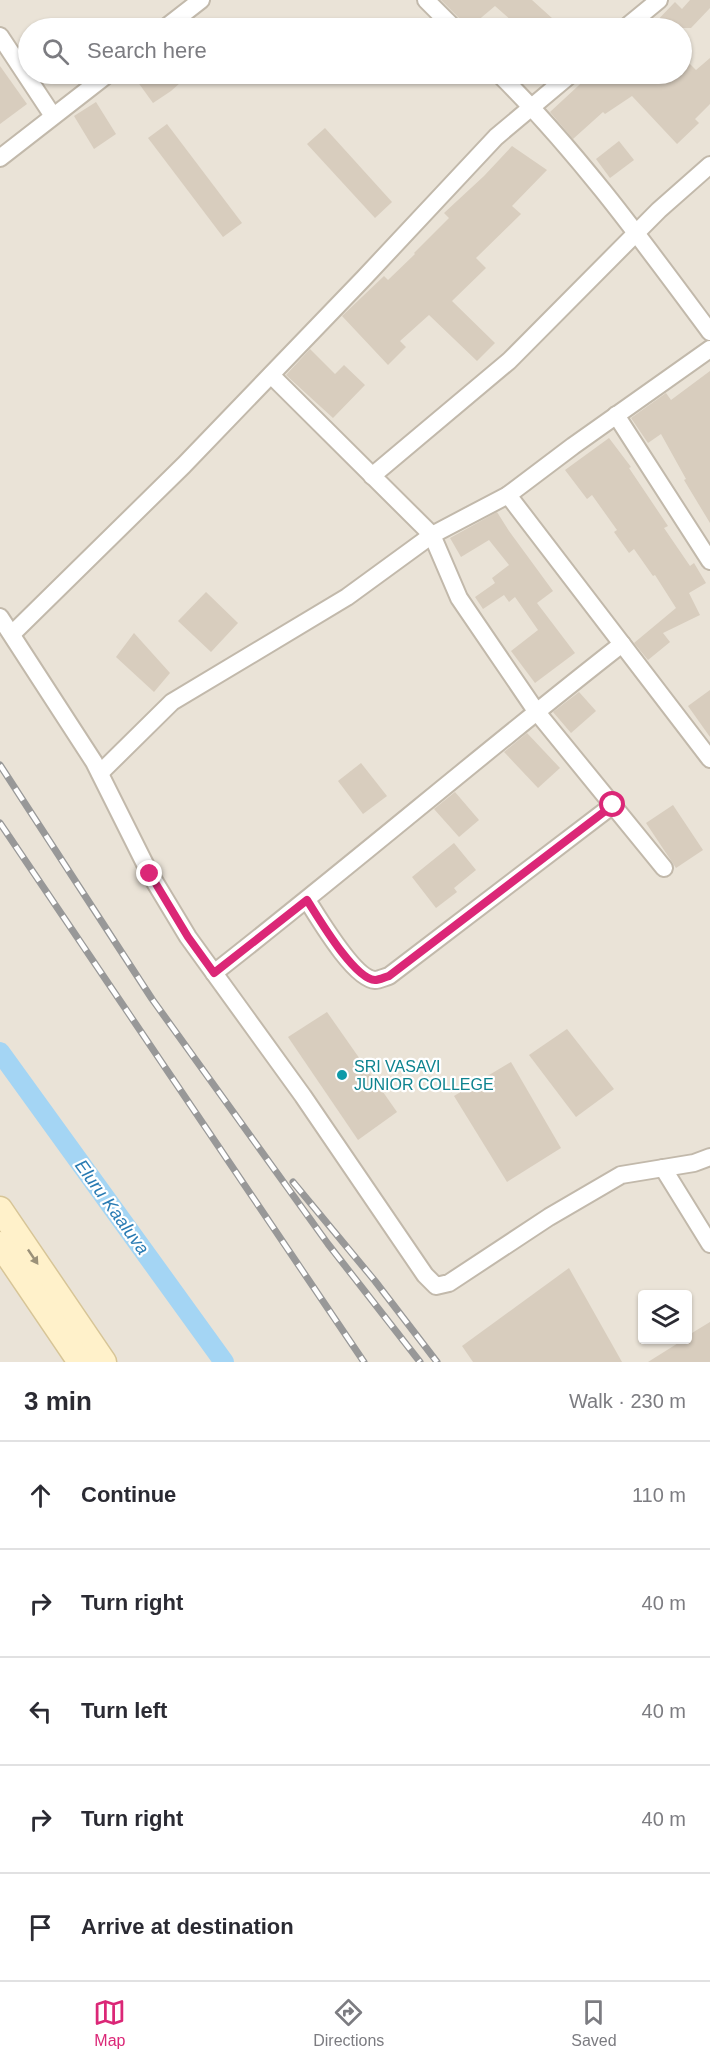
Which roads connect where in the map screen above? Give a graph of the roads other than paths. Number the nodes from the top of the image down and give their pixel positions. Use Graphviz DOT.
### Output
graph roads {
  1 [pos="201,0"];
  2 [pos="426,0"];
  3 [pos="659,0"];
  4 [pos="178,18"];
  5 [pos="444,18"];
  6 [pos="637,18"];
  7 [pos="0,36"];
  8 [pos="18,64"];
  9 [pos="31,84"];
  10 [pos="95,84"];
  11 [pos="509,84"];
  12 [pos="559,84"];
  13 [pos="532,106"];
  14 [pos="53,117"];
  15 [pos="0,158"];
  16 [pos="708,171"];
  17 [pos="637,233"];
  18 [pos="710,332"];
  19 [pos="710,349"];
  20 [pos="271,375"];
  21 [pos="616,415"];
  22 [pos="372,476"];
  23 [pos="508,495"];
  24 [pos="432,535"];
  25 [pos="710,561"];
  26 [pos="0,617"];
  27 [pos="12,634"];
  28 [pos="622,644"];
  29 [pos="536,711"];
  30 [pos="710,759"];
  31 [pos="100,773"];
  32 [pos="613,805"];
  33 [pos="664,868"];
  34 [pos="307,900"];
  35 [pos="214,973"];
  36 [pos="710,1158"];
  37 [pos="663,1168"];
  38 [pos="0,1209"];
  39 [pos="0,1244"];
  40 [pos="710,1244"];
  41 [pos="80,1362"];
  42 [pos="104,1362"];
  1 -- 4 [label="street"];
  2 -- 5 [label="street"];
  3 -- 6 [label="street"];
  7 -- 8 [label="street"];
  9 -- 14 [label="street"];
  10 -- 14 [label="street"];
  11 -- 13 [label="street"];
  12 -- 13 [label="street"];
  13 -- 17 [label="street"];
  13 -- 20 [label="street"];
  14 -- 15 [label="street"];
  16 -- 17 [label="street"];
  17 -- 18 [label="street"];
  17 -- 22 [label="street"];
  19 -- 21 [label="street"];
  20 -- 22 [label="street"];
  20 -- 27 [label="street"];
  21 -- 23 [label="street"];
  21 -- 25 [label="street"];
  22 -- 24 [label="street"];
  23 -- 24 [label="street"];
  23 -- 28 [label="street"];
  24 -- 29 [label="street"];
  24 -- 31 [label="street"];
  26 -- 27 [label="street"];
  27 -- 31 [label="street"];
  28 -- 29 [label="street"];
  28 -- 30 [label="street"];
  29 -- 32 [label="street"];
  29 -- 34 [label="street"];
  31 -- 35 [label="street"];
  32 -- 33 [label="street"];
  32 -- 34 [label="street"];
  34 -- 35 [label="street"];
  35 -- 37 [label="street"];
  36 -- 37 [label="street"];
  37 -- 40 [label="street"];
  38 -- 42 [label="main road, one-way"];
  39 -- 41 [label="main road"];
}
